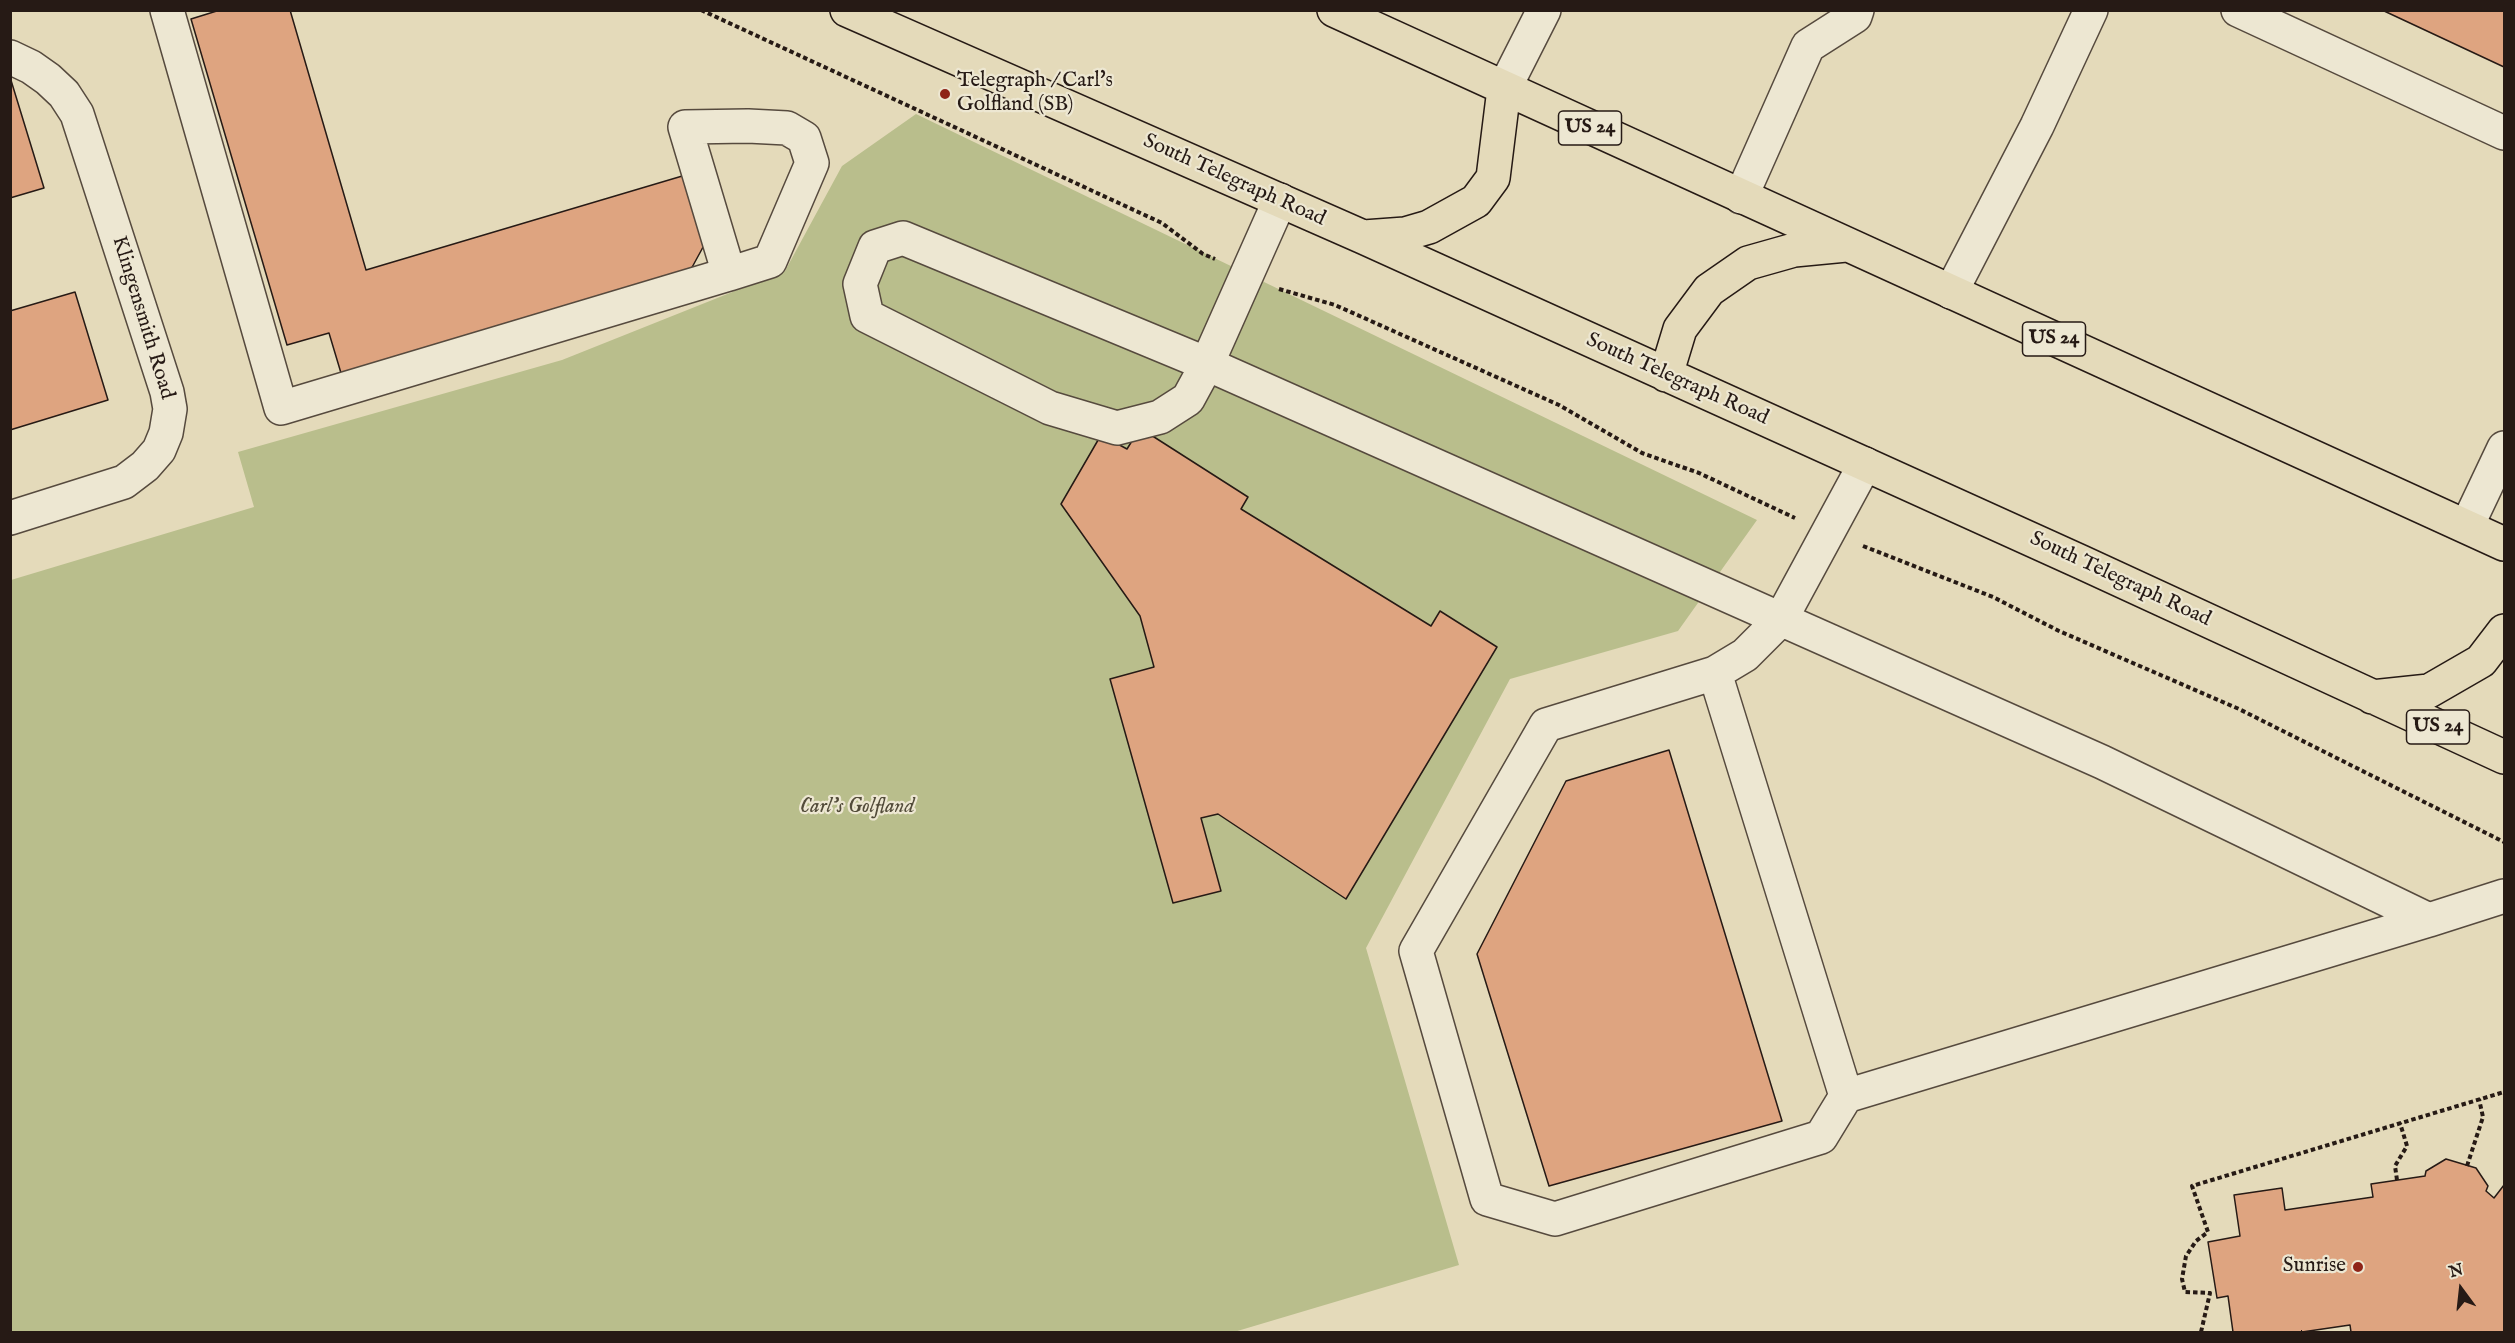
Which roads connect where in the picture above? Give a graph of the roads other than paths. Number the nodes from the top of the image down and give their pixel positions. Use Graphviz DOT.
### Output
graph roads {
  1 [pos="167,10"];
  2 [pos="847,10"];
  3 [pos="1334,10"];
  4 [pos="1544,10"];
  5 [pos="1857,10"];
  6 [pos="2091,10"];
  7 [pos="2238,10"];
  8 [pos="10,57"];
  9 [pos="1504,89"];
  10 [pos="2505,133"];
  11 [pos="1741,197"];
  12 [pos="1280,200"];
  13 [pos="1363,237"];
  14 [pos="1847,245"];
  15 [pos="729,274"];
  16 [pos="1951,292"];
  17 [pos="1207,364"];
  18 [pos="1666,375"];
  19 [pos="2505,448"];
  20 [pos="1865,464"];
  21 [pos="10,518"];
  22 [pos="2467,526"];
  23 [pos="2505,544"];
  24 [pos="1781,619"];
  25 [pos="2505,631"];
  26 [pos="1715,673"];
  27 [pos="2371,697"];
  28 [pos="2505,757"];
  29 [pos="2505,896"];
  30 [pos="2429,920"];
  31 [pos="1846,1096"];
  1 -- 15 [label="street"];
  2 -- 12 [label="highway, South Telegraph Road / US 24"];
  3 -- 9 [label="highway, US 24"];
  4 -- 9 [label="street"];
  5 -- 11 [label="street"];
  6 -- 16 [label="street"];
  7 -- 10 [label="street"];
  8 -- 21 [label="street, Klingensmith Road"];
  9 -- 11 [label="highway, US 24"];
  9 -- 13 [label="highway"];
  11 -- 14 [label="highway, US 24"];
  12 -- 13 [label="highway, South Telegraph Road / US 24"];
  12 -- 17 [label="street"];
  13 -- 18 [label="highway, South Telegraph Road / US 24"];
  14 -- 16 [label="highway, US 24"];
  14 -- 18 [label="highway"];
  15 -- 15 [label="street"];
  16 -- 22 [label="highway, US 24"];
  17 -- 17 [label="street"];
  17 -- 24 [label="street"];
  18 -- 20 [label="highway, South Telegraph Road / US 24"];
  19 -- 22 [label="street"];
  20 -- 24 [label="street"];
  20 -- 27 [label="highway, South Telegraph Road / US 24"];
  22 -- 23 [label="highway, US 24"];
  24 -- 26 [label="street"];
  24 -- 30 [label="street"];
  25 -- 27 [label="highway"];
  26 -- 31 [label="street"];
  26 -- 31 [label="street"];
  27 -- 28 [label="highway, South Telegraph Road / US 24"];
  29 -- 30 [label="street"];
  30 -- 31 [label="street"];
}
